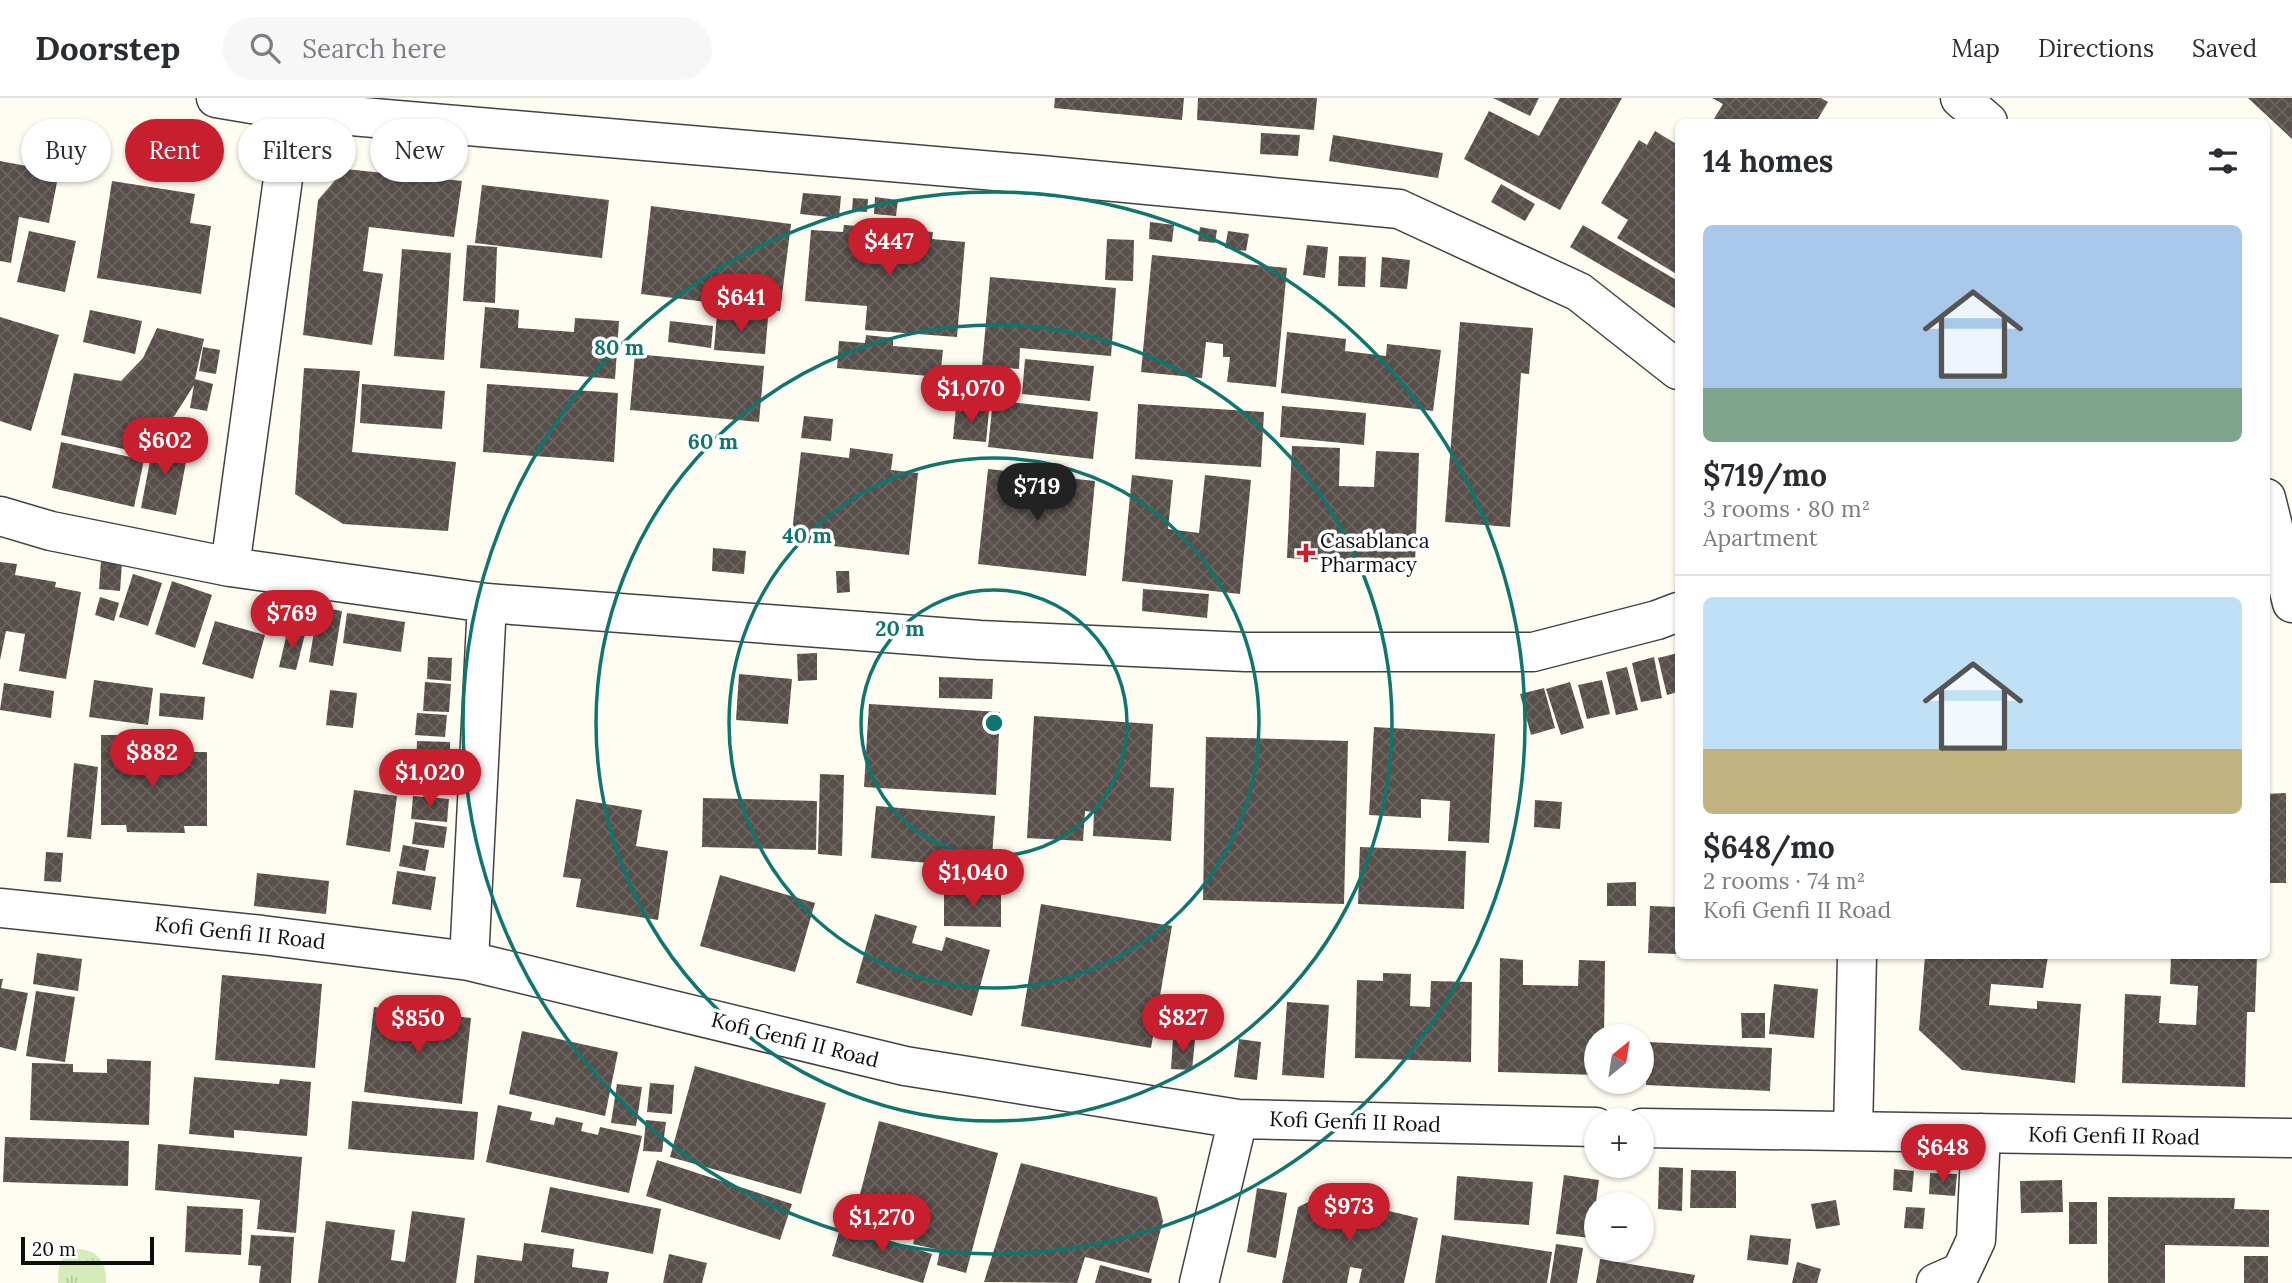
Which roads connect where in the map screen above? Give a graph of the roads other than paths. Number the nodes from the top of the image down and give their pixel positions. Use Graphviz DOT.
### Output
graph roads {
  1 [pos="216,98"];
  2 [pos="1960,98"];
  3 [pos="294,104"];
  4 [pos="1985,119"];
  5 [pos="1675,368"];
  6 [pos="2270,514"];
  7 [pos="0,516"];
  8 [pos="230,567"];
  9 [pos="487,603"];
  10 [pos="2292,603"];
  11 [pos="1675,613"];
  12 [pos="0,908"];
  13 [pos="1857,959"];
  14 [pos="470,961"];
  15 [pos="1238,1119"];
  16 [pos="1584,1127"];
  17 [pos="1654,1128"];
  18 [pos="1853,1131"];
  19 [pos="1981,1133"];
  20 [pos="2292,1139"];
  21 [pos="1199,1283"];
  22 [pos="1936,1283"];
  1 -- 3 [label="street"];
  2 -- 4 [label="street"];
  3 -- 5 [label="street"];
  3 -- 8 [label="street"];
  6 -- 10 [label="street"];
  7 -- 8 [label="street"];
  8 -- 9 [label="street"];
  9 -- 11 [label="street"];
  9 -- 14 [label="street"];
  12 -- 14 [label="street, Kofi Genfi II Road"];
  13 -- 18 [label="street"];
  14 -- 15 [label="street, Kofi Genfi II Road"];
  15 -- 16 [label="street, Kofi Genfi II Road"];
  15 -- 21 [label="street"];
  17 -- 18 [label="street, Kofi Genfi II Road"];
  18 -- 19 [label="street, Kofi Genfi II Road"];
  19 -- 20 [label="street, Kofi Genfi II Road"];
  19 -- 22 [label="street"];
}
